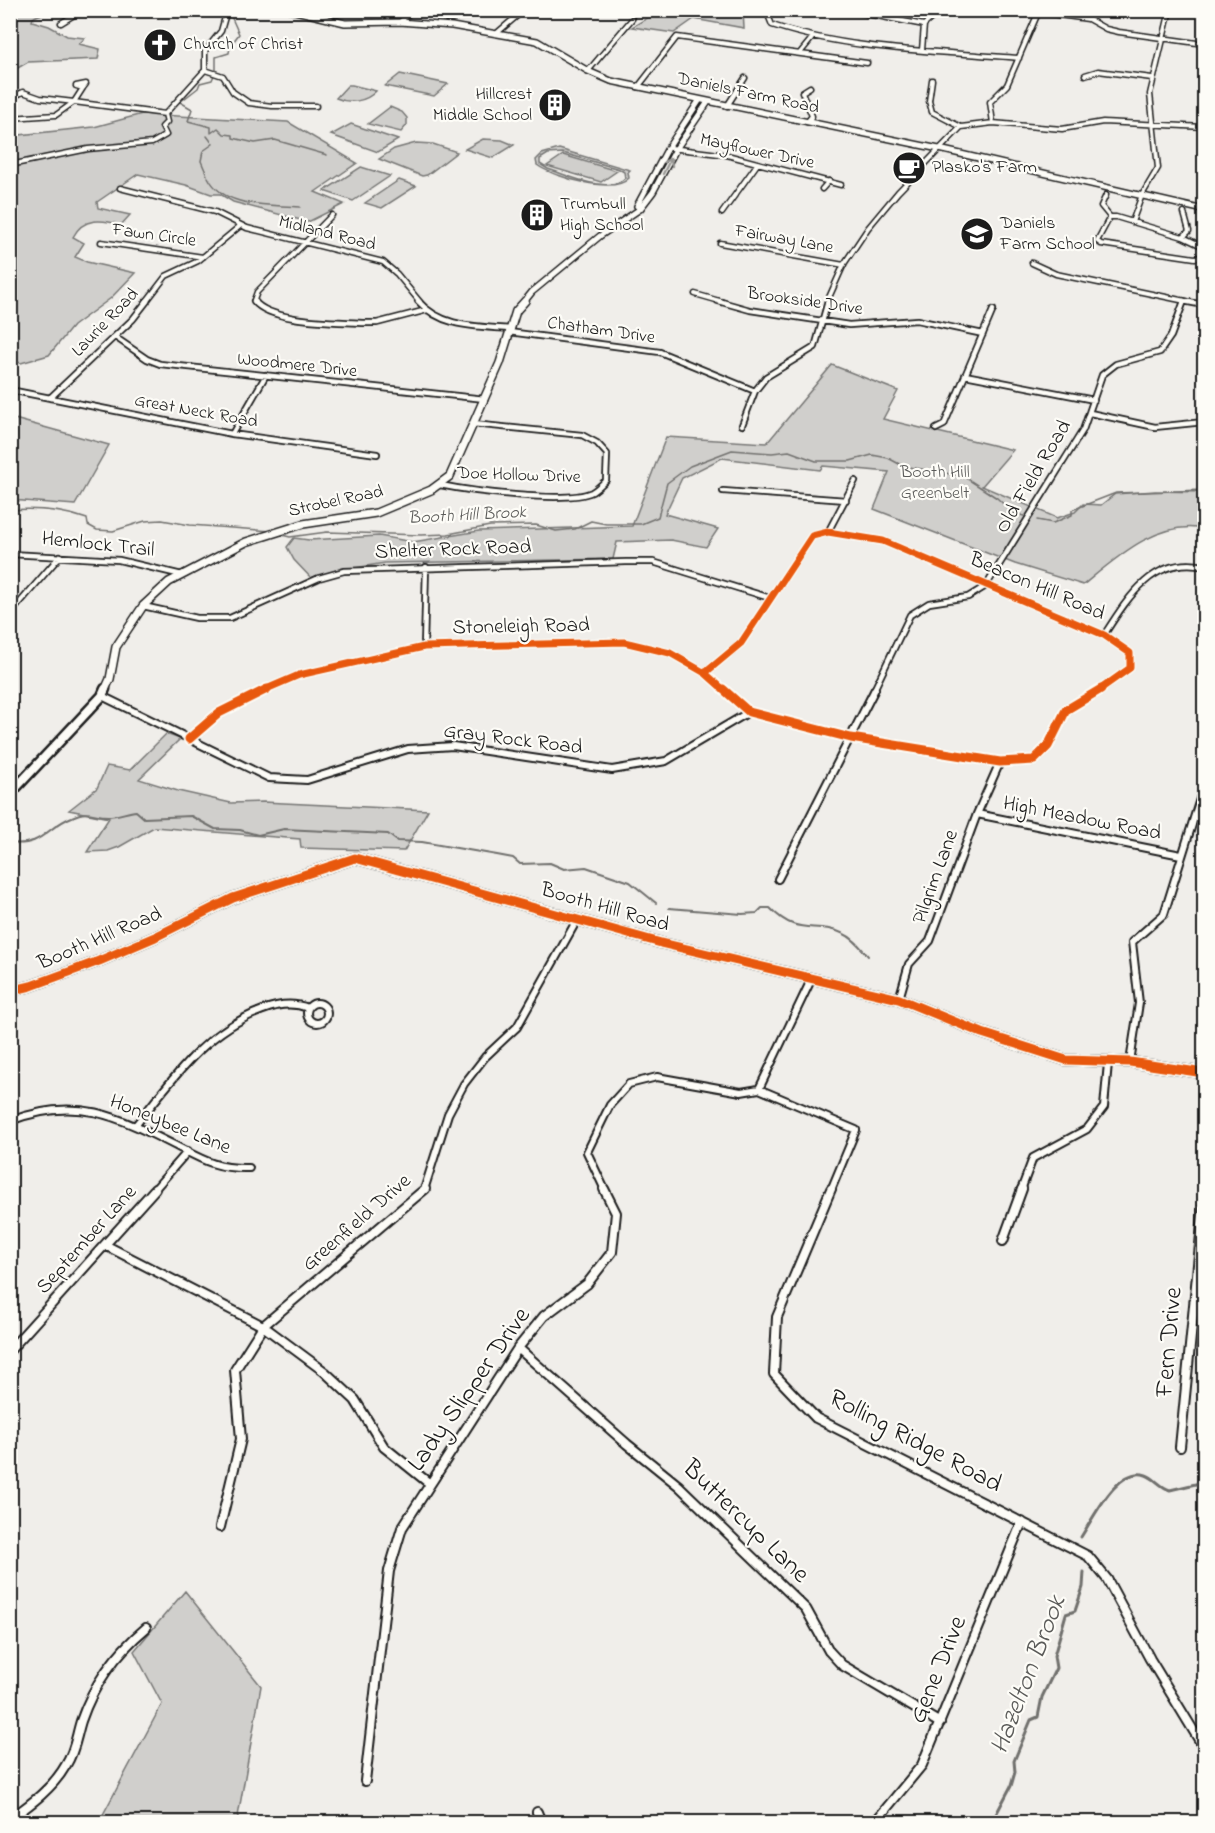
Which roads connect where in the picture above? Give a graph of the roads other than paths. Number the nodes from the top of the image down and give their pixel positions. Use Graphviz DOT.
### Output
graph roads {
  1 [pos="82,10"];
  2 [pos="227,10"];
  3 [pos="291,10"];
  4 [pos="412,10"];
  5 [pos="524,10"];
  6 [pos="766,10"];
  7 [pos="846,10"];
  8 [pos="941,10"];
  9 [pos="1022,10"];
  10 [pos="1170,10"];
  11 [pos="1038,13"];
  12 [pos="632,19"];
  13 [pos="400,22"];
  14 [pos="61,23"];
  15 [pos="924,25"];
  16 [pos="497,33"];
  17 [pos="813,37"];
  18 [pos="1162,38"];
  19 [pos="1204,44"];
  20 [pos="921,50"];
  21 [pos="800,53"];
  22 [pos="1019,58"];
  23 [pos="867,63"];
  24 [pos="205,70"];
  25 [pos="588,71"];
  26 [pos="1085,75"];
  27 [pos="745,78"];
  28 [pos="1152,78"];
  29 [pos="932,81"];
  30 [pos="638,87"];
  31 [pos="810,87"];
  32 [pos="84,88"];
  33 [pos="10,98"];
  34 [pos="699,101"];
  35 [pos="74,102"];
  36 [pos="708,102"];
  37 [pos="316,105"];
  38 [pos="727,106"];
  39 [pos="166,116"];
  40 [pos="10,118"];
  41 [pos="807,122"];
  42 [pos="993,123"];
  43 [pos="1155,125"];
  44 [pos="961,127"];
  45 [pos="1204,127"];
  46 [pos="668,148"];
  47 [pos="676,149"];
  48 [pos="939,149"];
  49 [pos="758,164"];
  50 [pos="10,165"];
  51 [pos="829,182"];
  52 [pos="841,185"];
  53 [pos="120,188"];
  54 [pos="822,189"];
  55 [pos="646,191"];
  56 [pos="653,192"];
  57 [pos="1106,195"];
  58 [pos="1142,195"];
  59 [pos="1204,210"];
  60 [pos="633,212"];
  61 [pos="722,213"];
  62 [pos="1184,213"];
  63 [pos="332,215"];
  64 [pos="1110,217"];
  65 [pos="1132,222"];
  66 [pos="240,226"];
  67 [pos="1183,237"];
  68 [pos="101,242"];
  69 [pos="307,242"];
  70 [pos="720,243"];
  71 [pos="1204,247"];
  72 [pos="1204,256"];
  73 [pos="203,257"];
  74 [pos="1032,263"];
  75 [pos="844,265"];
  76 [pos="694,294"];
  77 [pos="1184,301"];
  78 [pos="1204,305"];
  79 [pos="428,310"];
  80 [pos="993,310"];
  81 [pos="821,319"];
  82 [pos="510,330"];
  83 [pos="982,334"];
  84 [pos="115,337"];
  85 [pos="266,375"];
  86 [pos="965,375"];
  87 [pos="10,390"];
  88 [pos="755,391"];
  89 [pos="50,398"];
  90 [pos="485,399"];
  91 [pos="1094,400"];
  92 [pos="1090,413"];
  93 [pos="1204,422"];
  94 [pos="473,424"];
  95 [pos="742,425"];
  96 [pos="936,429"];
  97 [pos="232,434"];
  98 [pos="377,454"];
  99 [pos="855,481"];
  100 [pos="440,485"];
  101 [pos="723,491"];
  102 [pos="846,500"];
  103 [pos="828,532"];
  104 [pos="10,554"];
  105 [pos="60,556"];
  106 [pos="1204,566"];
  107 [pos="426,567"];
  108 [pos="182,575"];
  109 [pos="986,586"];
  110 [pos="770,598"];
  111 [pos="143,606"];
  112 [pos="10,614"];
  113 [pos="1104,635"];
  114 [pos="424,647"];
  115 [pos="705,673"];
  116 [pos="102,696"];
  117 [pos="749,712"];
  118 [pos="851,738"];
  119 [pos="189,739"];
  120 [pos="1000,762"];
  121 [pos="1204,786"];
  122 [pos="10,794"];
  123 [pos="977,814"];
  124 [pos="1181,855"];
  125 [pos="778,879"];
  126 [pos="577,920"];
  127 [pos="812,978"];
  128 [pos="10,991"];
  129 [pos="899,999"];
  130 [pos="308,1008"];
  131 [pos="1130,1062"];
  132 [pos="1108,1063"];
  133 [pos="1204,1073"];
  134 [pos="759,1089"];
  135 [pos="10,1121"];
  136 [pos="135,1126"];
  137 [pos="188,1151"];
  138 [pos="249,1168"];
  139 [pos="1204,1204"];
  140 [pos="1003,1241"];
  141 [pos="105,1245"];
  142 [pos="263,1326"];
  143 [pos="518,1348"];
  144 [pos="10,1350"];
  145 [pos="1180,1447"];
  146 [pos="430,1484"];
  147 [pos="1022,1522"];
  148 [pos="220,1527"];
  149 [pos="146,1628"];
  150 [pos="940,1723"];
  151 [pos="1204,1748"];
  152 [pos="365,1780"];
  153 [pos="537,1812"];
  154 [pos="10,1819"];
  155 [pos="541,1822"];
  156 [pos="874,1822"];
  1 -- 14 [label="street"];
  2 -- 24 [label="street"];
  3 -- 13 [label="main road, Daniels Farm Road"];
  4 -- 13 [label="street"];
  5 -- 16 [label="street"];
  6 -- 17 [label="street"];
  7 -- 15 [label="street"];
  8 -- 15 [label="street"];
  9 -- 11 [label="street"];
  10 -- 18 [label="street"];
  11 -- 18 [label="street"];
  11 -- 22 [label="street"];
  12 -- 25 [label="street"];
  13 -- 16 [label="main road, Daniels Farm Road"];
  15 -- 20 [label="street"];
  16 -- 25 [label="main road, Daniels Farm Road"];
  17 -- 20 [label="street"];
  17 -- 21 [label="street"];
  18 -- 19 [label="street"];
  18 -- 28 [label="street"];
  20 -- 22 [label="street"];
  21 -- 23 [label="street"];
  21 -- 30 [label="street"];
  22 -- 42 [label="street"];
  24 -- 37 [label="street"];
  24 -- 39 [label="street"];
  25 -- 30 [label="main road, Daniels Farm Road"];
  26 -- 28 [label="street"];
  27 -- 38 [label="street"];
  28 -- 43 [label="street"];
  29 -- 44 [label="street"];
  30 -- 34 [label="main road, Daniels Farm Road"];
  31 -- 41 [label="street"];
  32 -- 35 [label="street"];
  33 -- 35 [label="street"];
  34 -- 36 [label="main road, Daniels Farm Road"];
  34 -- 46 [label="street, Strobel Road"];
  35 -- 39 [label="street"];
  35 -- 40 [label="street"];
  36 -- 38 [label="main road, Daniels Farm Road"];
  36 -- 47 [label="street, Strobel Road"];
  38 -- 41 [label="main road, Daniels Farm Road"];
  39 -- 50 [label="street"];
  41 -- 48 [label="main road, Daniels Farm Road"];
  42 -- 43 [label="street"];
  42 -- 44 [label="street"];
  43 -- 45 [label="street"];
  43 -- 58 [label="street"];
  44 -- 48 [label="street"];
  46 -- 47 [label="street, Mayflower Drive"];
  46 -- 55 [label="street, Strobel Road"];
  47 -- 49 [label="street, Mayflower Drive"];
  56 -- 47 [label="street, Strobel Road, one-way"];
  48 -- 58 [label="main road, Daniels Farm Road"];
  48 -- 75 [label="street"];
  49 -- 51 [label="street, Mayflower Drive"];
  49 -- 61 [label="street"];
  51 -- 52 [label="street, Mayflower Drive"];
  51 -- 54 [label="street"];
  53 -- 66 [label="street, Midland Road"];
  55 -- 56 [label="street"];
  55 -- 60 [label="street, Strobel Road"];
  56 -- 60 [label="street, Strobel Road"];
  57 -- 64 [label="street"];
  58 -- 59 [label="main road, Daniels Farm Road"];
  58 -- 65 [label="street"];
  60 -- 82 [label="street, Strobel Road"];
  62 -- 67 [label="street"];
  63 -- 69 [label="street"];
  64 -- 65 [label="street"];
  64 -- 72 [label="street"];
  65 -- 67 [label="street"];
  66 -- 69 [label="street, Midland Road"];
  66 -- 73 [label="street, Laurie Road"];
  67 -- 71 [label="street"];
  68 -- 73 [label="street, Fawn Circle"];
  69 -- 79 [label="street, Midland Road"];
  69 -- 79 [label="street"];
  70 -- 75 [label="street, Fairway Lane"];
  73 -- 84 [label="street, Laurie Road"];
  74 -- 77 [label="street"];
  75 -- 81 [label="street"];
  76 -- 81 [label="street, Brookside Drive"];
  77 -- 78 [label="street"];
  77 -- 91 [label="street, Old Field Road"];
  79 -- 82 [label="street, Midland Road"];
  80 -- 83 [label="street"];
  81 -- 83 [label="street, Brookside Drive"];
  81 -- 88 [label="street"];
  82 -- 88 [label="street, Chatham Drive"];
  82 -- 90 [label="street, Strobel Road"];
  83 -- 86 [label="street"];
  84 -- 85 [label="street, Woodmere Drive"];
  84 -- 89 [label="street, Laurie Road"];
  85 -- 90 [label="street, Woodmere Drive"];
  85 -- 97 [label="street"];
  86 -- 91 [label="street"];
  86 -- 96 [label="street"];
  87 -- 89 [label="street, Great Neck Road"];
  88 -- 95 [label="street"];
  89 -- 97 [label="street, Great Neck Road"];
  90 -- 94 [label="street, Strobel Road"];
  91 -- 92 [label="street, Old Field Road"];
  92 -- 93 [label="street"];
  92 -- 109 [label="street, Old Field Road"];
  94 -- 100 [label="street, Strobel Road"];
  94 -- 100 [label="street, Doe Hollow Drive"];
  97 -- 98 [label="street, Great Neck Road"];
  99 -- 102 [label="street"];
  100 -- 108 [label="street, Strobel Road"];
  101 -- 102 [label="street"];
  102 -- 103 [label="street"];
  103 -- 109 [label="street, Beacon Hill Road"];
  103 -- 110 [label="street, Beacon Hill Road"];
  104 -- 105 [label="street, Hemlock Trail"];
  105 -- 108 [label="street, Hemlock Trail"];
  105 -- 112 [label="street"];
  106 -- 113 [label="street"];
  107 -- 110 [label="street, Shelter Rock Road"];
  107 -- 111 [label="street, Shelter Rock Road"];
  107 -- 114 [label="street"];
  108 -- 111 [label="street, Strobel Road"];
  109 -- 113 [label="street, Beacon Hill Road"];
  109 -- 118 [label="street"];
  110 -- 115 [label="street"];
  111 -- 116 [label="street, Strobel Road"];
  113 -- 120 [label="street, Beacon Hill Road"];
  114 -- 115 [label="street, Stoneleigh Road"];
  114 -- 119 [label="street, Stoneleigh Road"];
  115 -- 117 [label="street, Stoneleigh Road"];
  116 -- 119 [label="street, Gray Rock Road"];
  116 -- 122 [label="street, Strobel Road"];
  117 -- 118 [label="street, Stoneleigh Road"];
  117 -- 119 [label="street, Gray Rock Road"];
  118 -- 120 [label="street, Beacon Hill Road"];
  118 -- 125 [label="street"];
  120 -- 123 [label="street, Pilgrim Lane"];
  121 -- 124 [label="street"];
  123 -- 124 [label="street, High Meadow Road"];
  123 -- 129 [label="street, Pilgrim Lane"];
  124 -- 131 [label="street"];
  126 -- 127 [label="street, Booth Hill Road"];
  126 -- 128 [label="street, Booth Hill Road"];
  126 -- 142 [label="street, Greenfield Drive"];
  127 -- 129 [label="street, Booth Hill Road"];
  127 -- 134 [label="street"];
  129 -- 132 [label="street, Booth Hill Road"];
  130 -- 136 [label="street"];
  131 -- 132 [label="street, Booth Hill Road"];
  131 -- 133 [label="street, Booth Hill Road"];
  132 -- 140 [label="street"];
  134 -- 143 [label="street, Lady Slipper Drive"];
  134 -- 147 [label="street, Rolling Ridge Road"];
  135 -- 136 [label="street, Honeybee Lane"];
  136 -- 137 [label="street, Honeybee Lane"];
  137 -- 138 [label="street, Honeybee Lane"];
  137 -- 141 [label="street, September Lane"];
  139 -- 145 [label="street, Fern Drive"];
  141 -- 142 [label="street"];
  141 -- 144 [label="street, September Lane"];
  142 -- 146 [label="street"];
  142 -- 148 [label="street, Greenfield Drive"];
  143 -- 146 [label="street, Lady Slipper Drive"];
  143 -- 150 [label="street, Buttercup Lane"];
  146 -- 152 [label="street, Lady Slipper Drive"];
  147 -- 150 [label="street, Gene Drive"];
  147 -- 151 [label="street, Rolling Ridge Road"];
  149 -- 154 [label="street"];
  150 -- 156 [label="street, Gene Drive"];
  153 -- 155 [label="street"];
}
